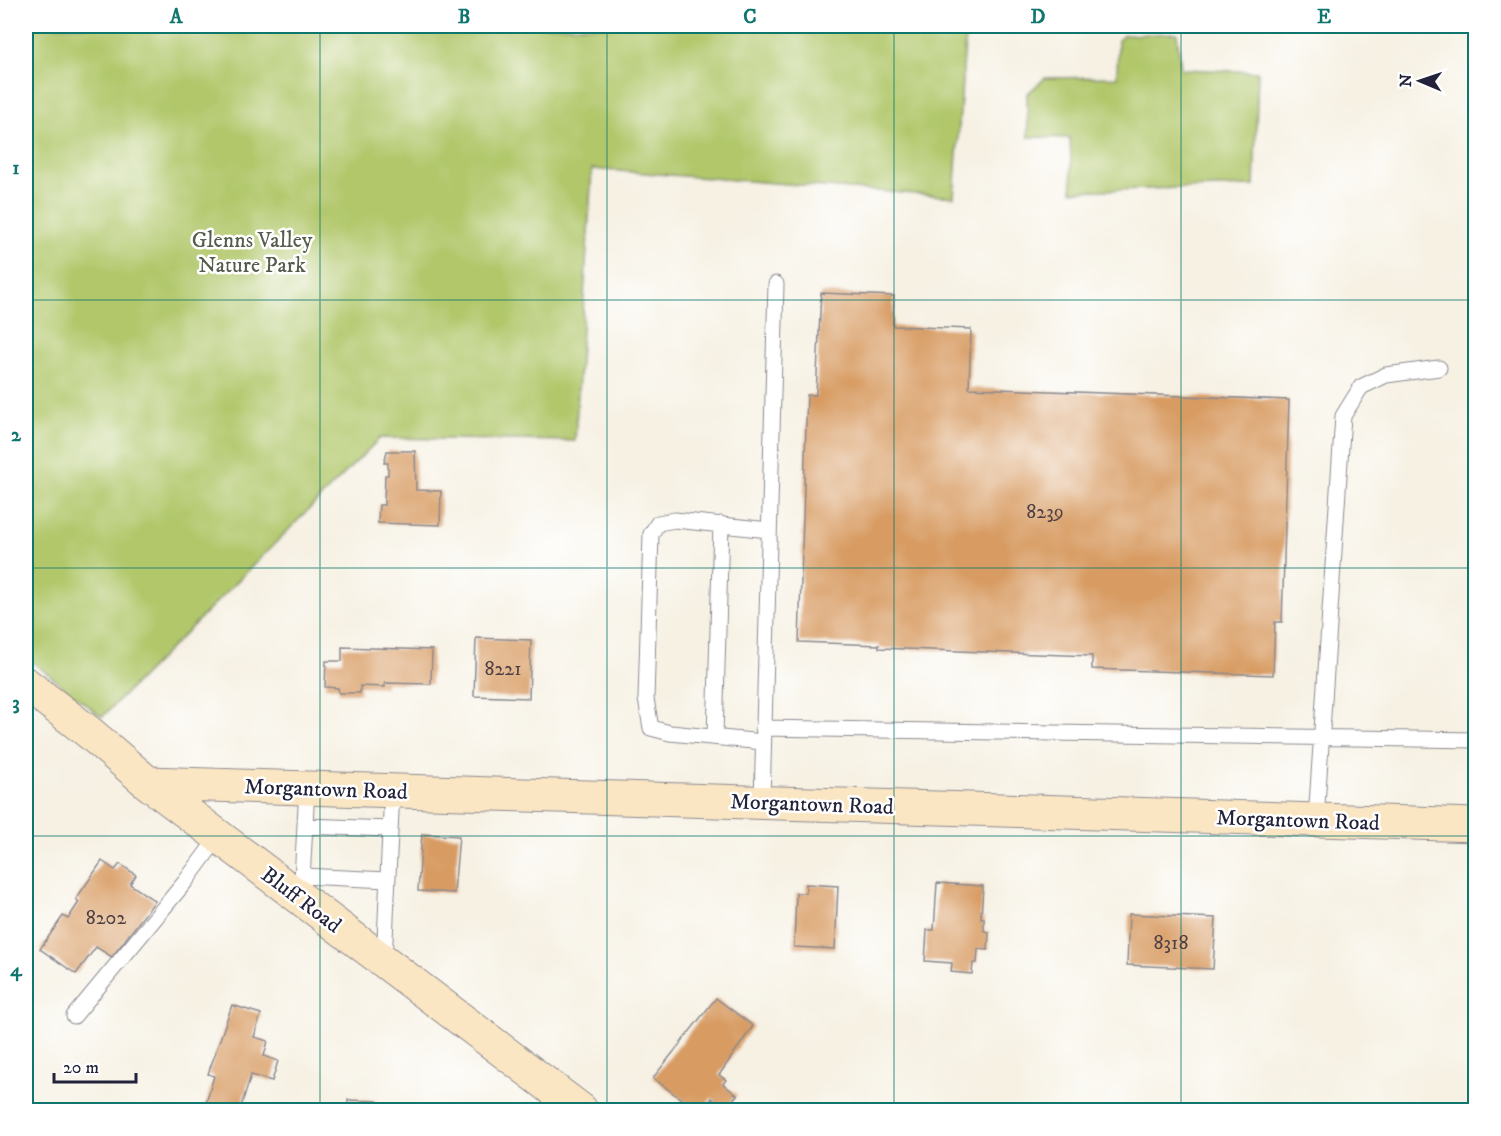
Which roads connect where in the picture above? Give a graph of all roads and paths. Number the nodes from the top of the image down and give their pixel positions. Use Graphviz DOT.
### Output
graph roads {
  1 [pos="776,284"];
  2 [pos="1439,368"];
  3 [pos="721,524"];
  4 [pos="769,530"];
  5 [pos="26,684"];
  6 [pos="763,735"];
  7 [pos="715,737"];
  8 [pos="1322,739"];
  9 [pos="1476,740"];
  10 [pos="148,783"];
  11 [pos="307,788"];
  12 [pos="392,790"];
  13 [pos="762,801"];
  14 [pos="1316,820"];
  15 [pos="1476,825"];
  16 [pos="305,826"];
  17 [pos="390,829"];
  18 [pos="219,837"];
  19 [pos="388,880"];
  20 [pos="301,887"];
  21 [pos="384,961"];
  22 [pos="74,1016"];
  23 [pos="581,1110"];
  1 -- 4 [label="lane"];
  2 -- 8 [label="lane"];
  3 -- 4 [label="lane"];
  3 -- 7 [label="lane"];
  3 -- 7 [label="lane"];
  4 -- 6 [label="lane"];
  5 -- 10 [label="main road, Bluff Road"];
  6 -- 7 [label="lane"];
  6 -- 8 [label="lane"];
  6 -- 13 [label="lane"];
  8 -- 9 [label="lane"];
  8 -- 14 [label="lane"];
  10 -- 11 [label="main road, Morgantown Road"];
  10 -- 18 [label="main road, Bluff Road"];
  11 -- 12 [label="main road, Morgantown Road"];
  11 -- 16 [label="lane"];
  12 -- 13 [label="main road, Morgantown Road"];
  12 -- 17 [label="lane"];
  13 -- 14 [label="main road, Morgantown Road"];
  14 -- 15 [label="main road, Morgantown Road"];
  16 -- 17 [label="lane"];
  16 -- 20 [label="lane"];
  17 -- 19 [label="lane"];
  18 -- 20 [label="main road, Bluff Road"];
  18 -- 22 [label="lane"];
  19 -- 20 [label="lane"];
  19 -- 21 [label="lane"];
  20 -- 21 [label="main road, Bluff Road"];
  21 -- 23 [label="main road, Bluff Road"];
}
